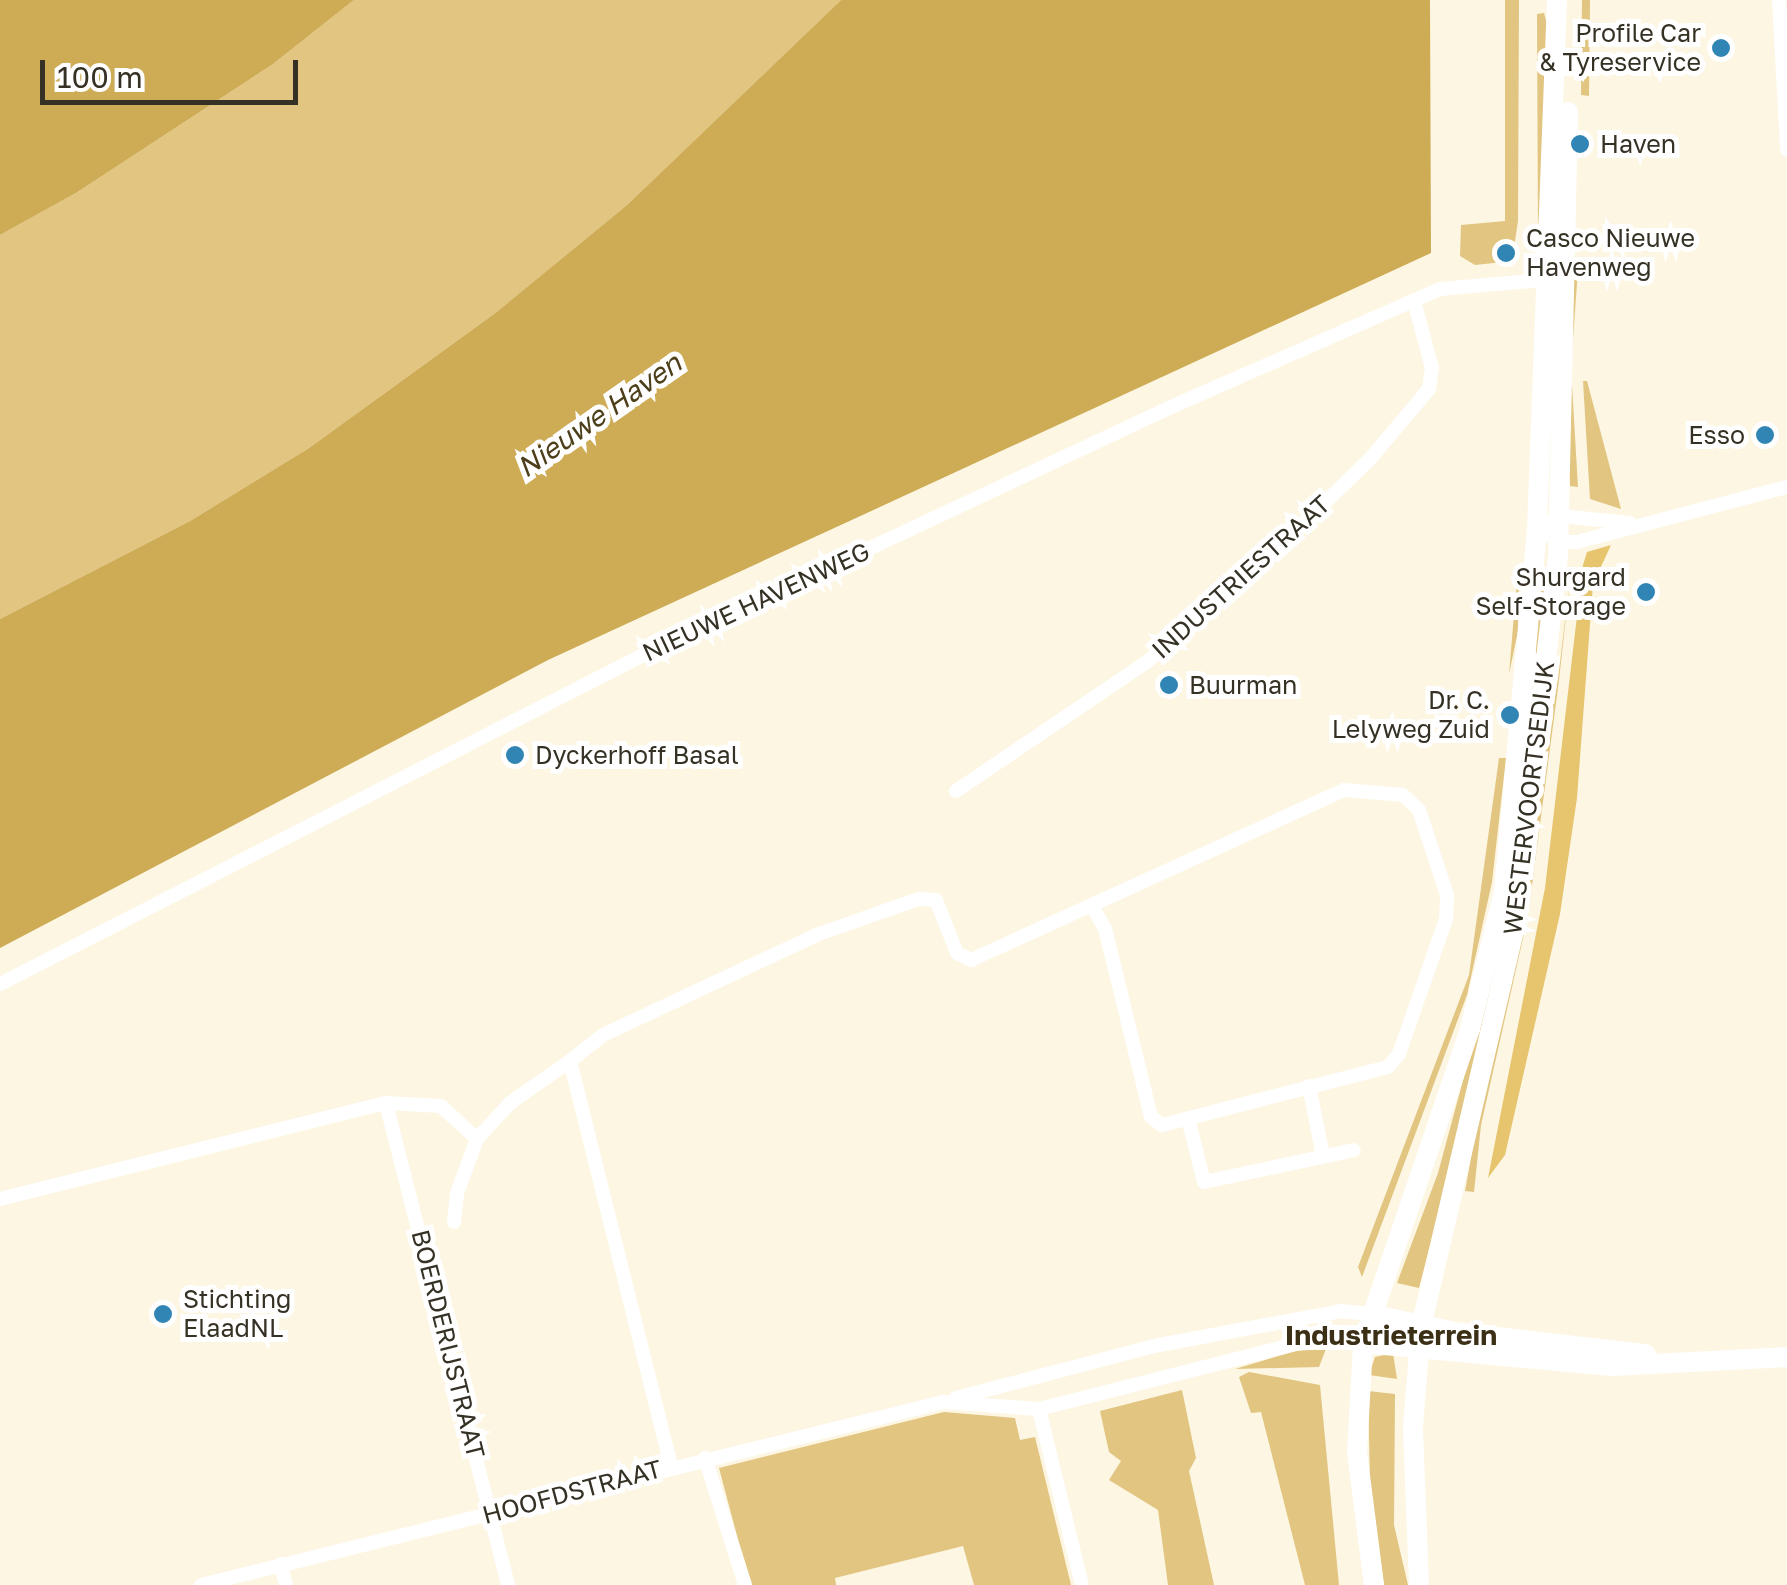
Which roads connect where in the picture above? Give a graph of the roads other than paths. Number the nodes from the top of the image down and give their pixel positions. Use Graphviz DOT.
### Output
graph roads {
  1 [pos="1557,0"];
  2 [pos="1570,0"];
  3 [pos="1779,0"];
  4 [pos="1787,150"];
  5 [pos="1549,279"];
  6 [pos="1414,301"];
  7 [pos="1787,487"];
  8 [pos="1561,516"];
  9 [pos="1636,523"];
  10 [pos="1537,528"];
  11 [pos="1559,542"];
  12 [pos="956,791"];
  13 [pos="1093,907"];
  14 [pos="0,984"];
  15 [pos="570,1062"];
  16 [pos="1309,1086"];
  17 [pos="386,1103"];
  18 [pos="1188,1118"];
  19 [pos="478,1140"];
  20 [pos="1354,1150"];
  21 [pos="1323,1156"];
  22 [pos="0,1198"];
  23 [pos="454,1222"];
  24 [pos="1370,1314"];
  25 [pos="1421,1326"];
  26 [pos="1201,1341"];
  27 [pos="1364,1343"];
  28 [pos="1418,1351"];
  29 [pos="1787,1357"];
  30 [pos="1702,1360"];
  31 [pos="1208,1367"];
  32 [pos="943,1402"];
  33 [pos="1039,1409"];
  34 [pos="705,1458"];
  35 [pos="671,1466"];
  36 [pos="490,1514"];
  37 [pos="280,1564"];
  38 [pos="200,1585"];
  39 [pos="286,1585"];
  40 [pos="508,1585"];
  41 [pos="745,1585"];
  42 [pos="1082,1585"];
  43 [pos="1374,1585"];
  44 [pos="1419,1585"];
  1 -- 5 [label="main road, WESTERVOORTSEDIJK"];
  2 -- 5 [label="main road, WESTERVOORTSEDIJK"];
  3 -- 4 [label="street"];
  5 -- 6 [label="street, NIEUWE HAVENWEG"];
  5 -- 8 [label="main road, WESTERVOORTSEDIJK"];
  5 -- 10 [label="main road, WESTERVOORTSEDIJK"];
  6 -- 12 [label="street, INDUSTRIESTRAAT"];
  6 -- 14 [label="street, NIEUWE HAVENWEG"];
  7 -- 9 [label="street"];
  8 -- 9 [label="street"];
  8 -- 10 [label="street"];
  8 -- 11 [label="main road, WESTERVOORTSEDIJK"];
  9 -- 11 [label="street"];
  10 -- 11 [label="street"];
  10 -- 24 [label="main road, WESTERVOORTSEDIJK"];
  11 -- 25 [label="main road, WESTERVOORTSEDIJK"];
  13 -- 15 [label="street"];
  13 -- 16 [label="street"];
  13 -- 18 [label="street"];
  15 -- 19 [label="street"];
  15 -- 35 [label="street"];
  16 -- 18 [label="street"];
  16 -- 21 [label="street"];
  17 -- 19 [label="street"];
  17 -- 22 [label="street"];
  17 -- 36 [label="street, BOERDERIJSTRAAT"];
  18 -- 21 [label="street"];
  19 -- 23 [label="street"];
  20 -- 21 [label="street"];
  24 -- 25 [label="main road"];
  24 -- 26 [label="street"];
  24 -- 27 [label="main road, WESTERVOORTSEDIJK"];
  25 -- 28 [label="main road, WESTERVOORTSEDIJK"];
  25 -- 30 [label="main road"];
  26 -- 31 [label="street"];
  26 -- 32 [label="street, HOOFDSTRAAT"];
  27 -- 28 [label="main road"];
  27 -- 31 [label="street"];
  27 -- 43 [label="main road, WESTERVOORTSEDIJK"];
  28 -- 30 [label="main road"];
  28 -- 44 [label="main road, WESTERVOORTSEDIJK"];
  29 -- 30 [label="main road"];
  31 -- 33 [label="street, HOOFDSTRAAT"];
  32 -- 33 [label="street, HOOFDSTRAAT"];
  32 -- 34 [label="street, HOOFDSTRAAT"];
  33 -- 42 [label="street"];
  34 -- 35 [label="street, HOOFDSTRAAT"];
  34 -- 41 [label="street"];
  35 -- 36 [label="street, HOOFDSTRAAT"];
  36 -- 37 [label="street, HOOFDSTRAAT"];
  36 -- 40 [label="street, BOERDERIJSTRAAT"];
  37 -- 38 [label="street, HOOFDSTRAAT"];
  37 -- 39 [label="street"];
}
